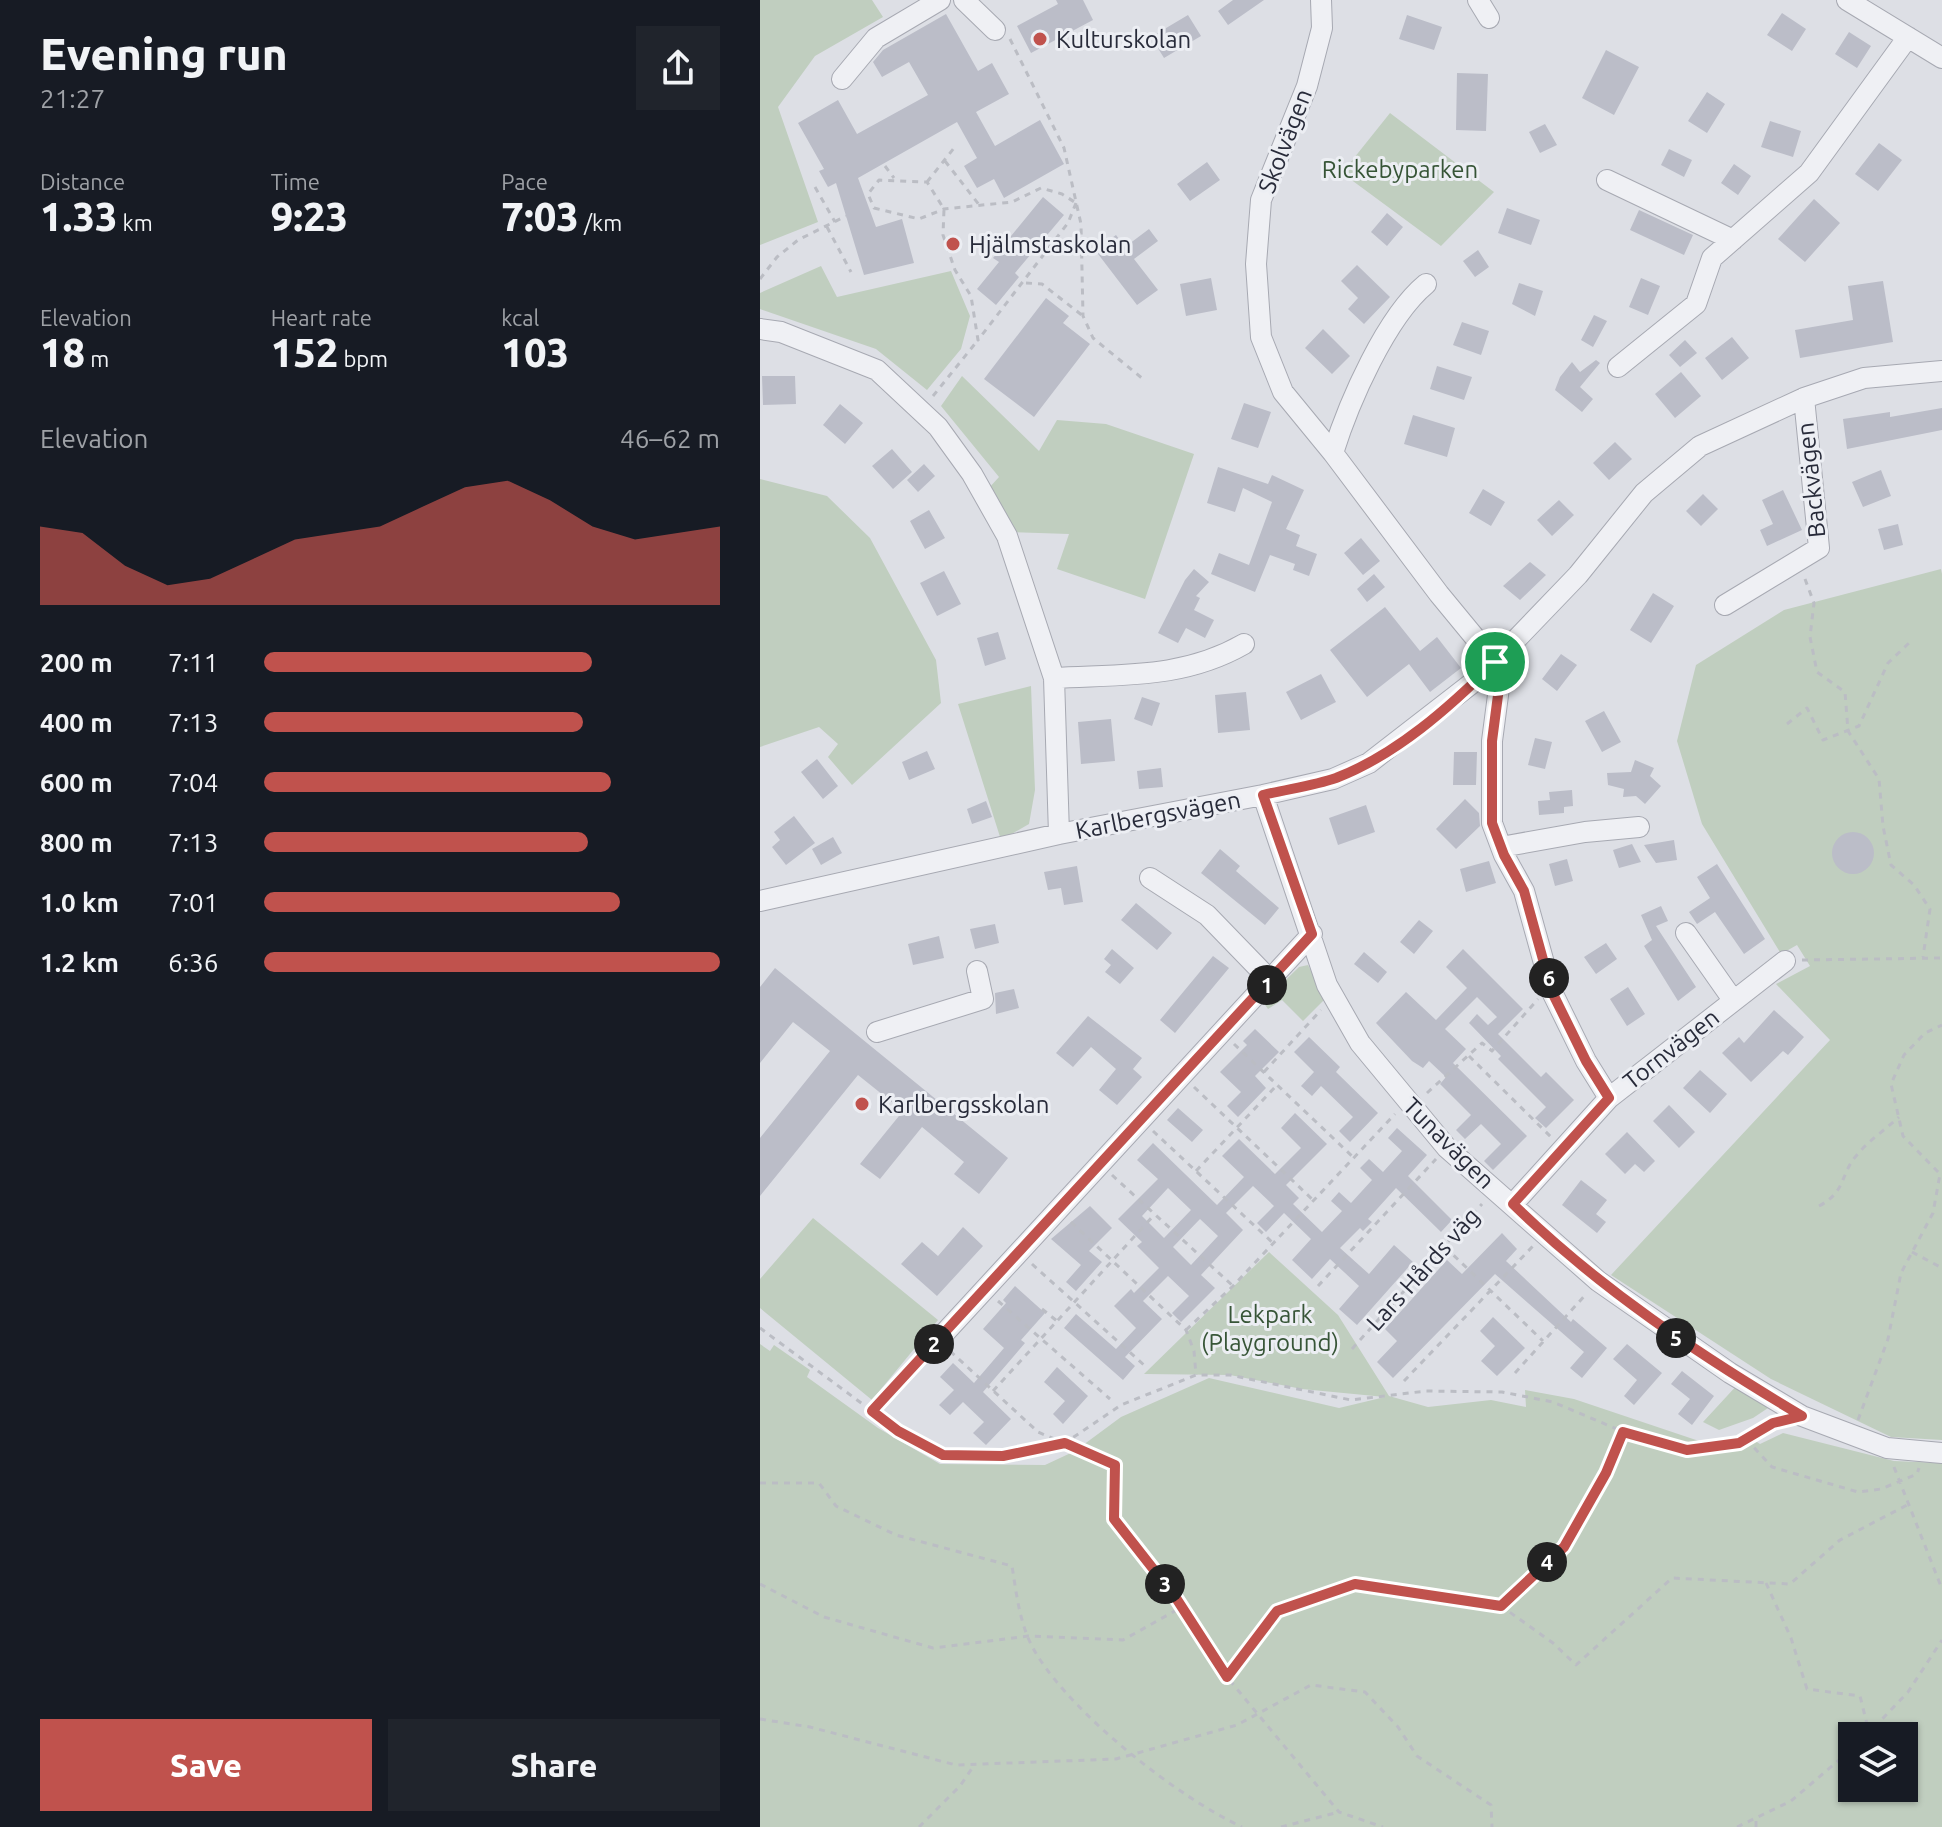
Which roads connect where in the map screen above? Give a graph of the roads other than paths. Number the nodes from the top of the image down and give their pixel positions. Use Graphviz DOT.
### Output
graph roads {
  1 [pos="940,0"];
  2 [pos="964,0"];
  3 [pos="1321,0"];
  4 [pos="1847,0"];
  5 [pos="995,30"];
  6 [pos="1908,37"];
  7 [pos="1942,58"];
  8 [pos="842,79"];
  9 [pos="1607,180"];
  10 [pos="1733,240"];
  11 [pos="1426,284"];
  12 [pos="760,329"];
  13 [pos="1618,367"];
  14 [pos="1942,371"];
  15 [pos="1804,398"];
  16 [pos="1333,453"];
  17 [pos="1725,605"];
  18 [pos="1244,644"];
  19 [pos="1495,662"];
  20 [pos="1054,678"];
  21 [pos="1263,795"];
  22 [pos="1639,827"];
  23 [pos="1059,834"];
  24 [pos="1501,847"];
  25 [pos="1150,878"];
  26 [pos="760,901"];
  27 [pos="1686,933"];
  28 [pos="1312,934"];
  29 [pos="1785,961"];
  30 [pos="977,971"];
  31 [pos="1271,981"];
  32 [pos="1733,1000"];
  33 [pos="877,1032"];
  34 [pos="1609,1098"];
  35 [pos="1513,1204"];
  36 [pos="939,1339"];
  37 [pos="1942,1453"];
  1 -- 8 [label="street"];
  2 -- 5 [label="street"];
  3 -- 16 [label="street, Skolvägen"];
  4 -- 6 [label="street"];
  6 -- 7 [label="street"];
  6 -- 10 [label="street"];
  9 -- 10 [label="street"];
  10 -- 13 [label="street"];
  11 -- 16 [label="street"];
  12 -- 20 [label="street"];
  14 -- 15 [label="street, Karlbergsvägen"];
  15 -- 17 [label="street, Backvägen"];
  15 -- 19 [label="street, Karlbergsvägen"];
  16 -- 19 [label="street, Skolvägen"];
  18 -- 20 [label="street"];
  19 -- 21 [label="street, Karlbergsvägen"];
  19 -- 24 [label="street"];
  20 -- 23 [label="street"];
  21 -- 23 [label="street, Karlbergsvägen"];
  21 -- 28 [label="street, Tunavägen"];
  22 -- 24 [label="street"];
  23 -- 26 [label="street, Karlbergsvägen"];
  24 -- 34 [label="street"];
  25 -- 31 [label="street"];
  27 -- 32 [label="street, Tornvägen"];
  28 -- 31 [label="street"];
  28 -- 35 [label="street, Tunavägen"];
  29 -- 32 [label="street, Tornvägen"];
  30 -- 33 [label="street"];
  31 -- 36 [label="street"];
  32 -- 34 [label="street, Tornvägen"];
  34 -- 35 [label="street, Tornvägen"];
  35 -- 37 [label="street, Tunavägen"];
}
